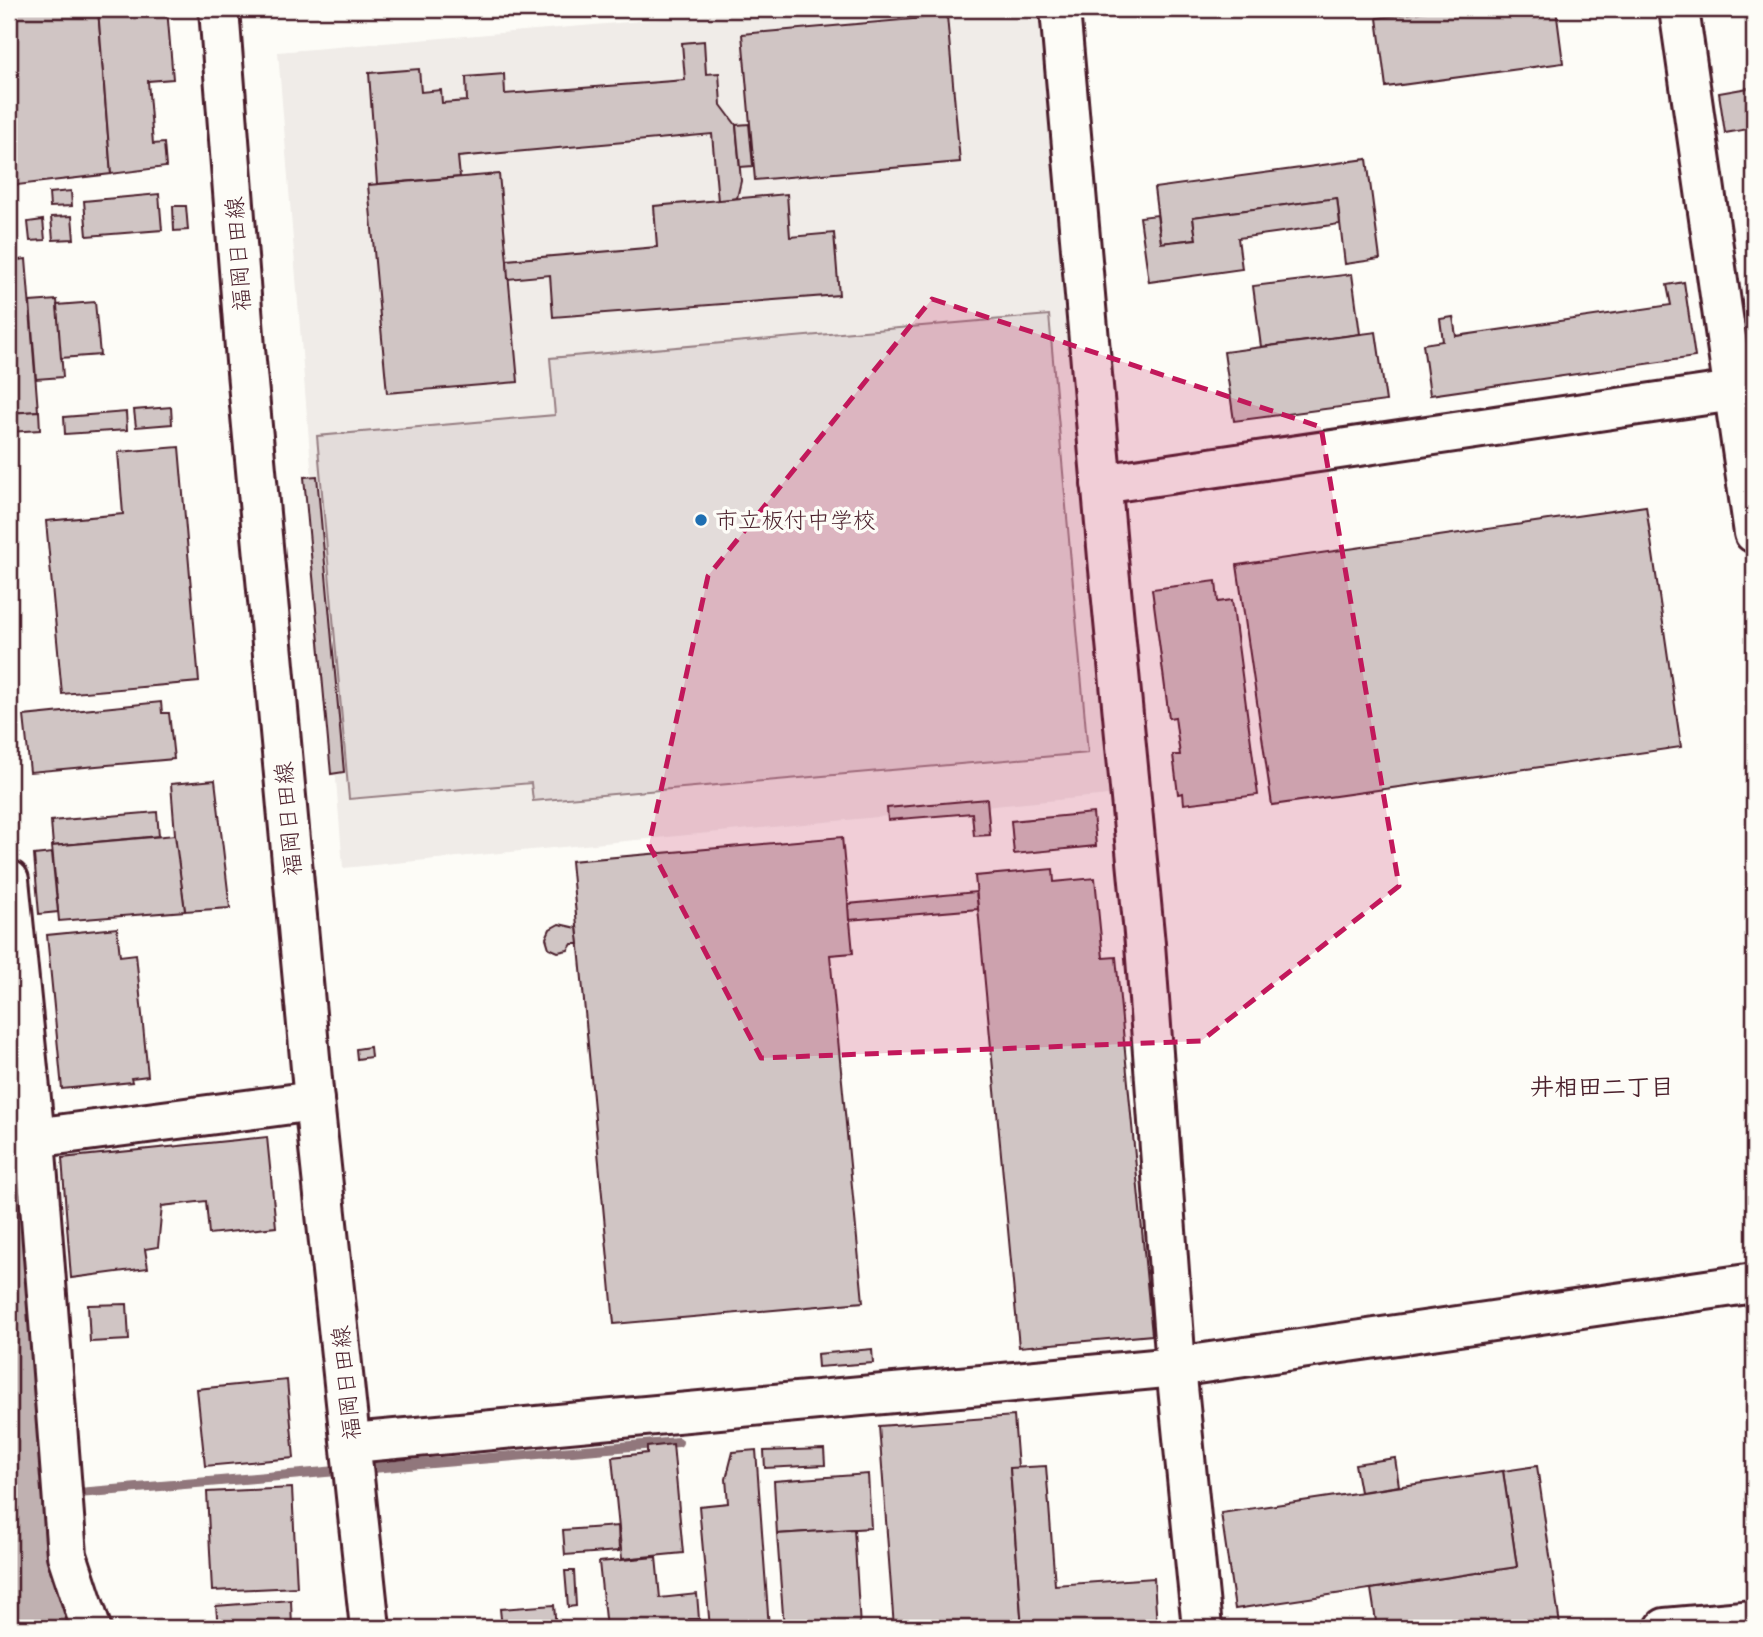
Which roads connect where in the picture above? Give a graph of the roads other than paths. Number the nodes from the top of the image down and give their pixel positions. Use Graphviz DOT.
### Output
graph roads {
  1 [pos="219,9"];
  2 [pos="1060,9"];
  3 [pos="1679,9"];
  4 [pos="1744,389"];
  5 [pos="1101,484"];
  6 [pos="1754,533"];
  7 [pos="9,880"];
  8 [pos="314,1101"];
  9 [pos="22,1140"];
  10 [pos="1754,1283"];
  11 [pos="1176,1367"];
  12 [pos="352,1443"];
  13 [pos="1754,1620"];
  14 [pos="91,1628"];
  15 [pos="370,1628"];
  16 [pos="1202,1628"];
  17 [pos="1665,1628"];
  1 -- 8 [label="street, 福岡日田線"];
  2 -- 5 [label="street"];
  3 -- 4 [label="street"];
  4 -- 5 [label="street"];
  4 -- 6 [label="street"];
  5 -- 11 [label="street"];
  7 -- 9 [label="street"];
  8 -- 9 [label="street"];
  8 -- 12 [label="street, 福岡日田線"];
  9 -- 14 [label="street"];
  10 -- 11 [label="street"];
  11 -- 12 [label="street"];
  11 -- 16 [label="street"];
  12 -- 15 [label="street, 福岡日田線"];
  13 -- 17 [label="street"];
}
